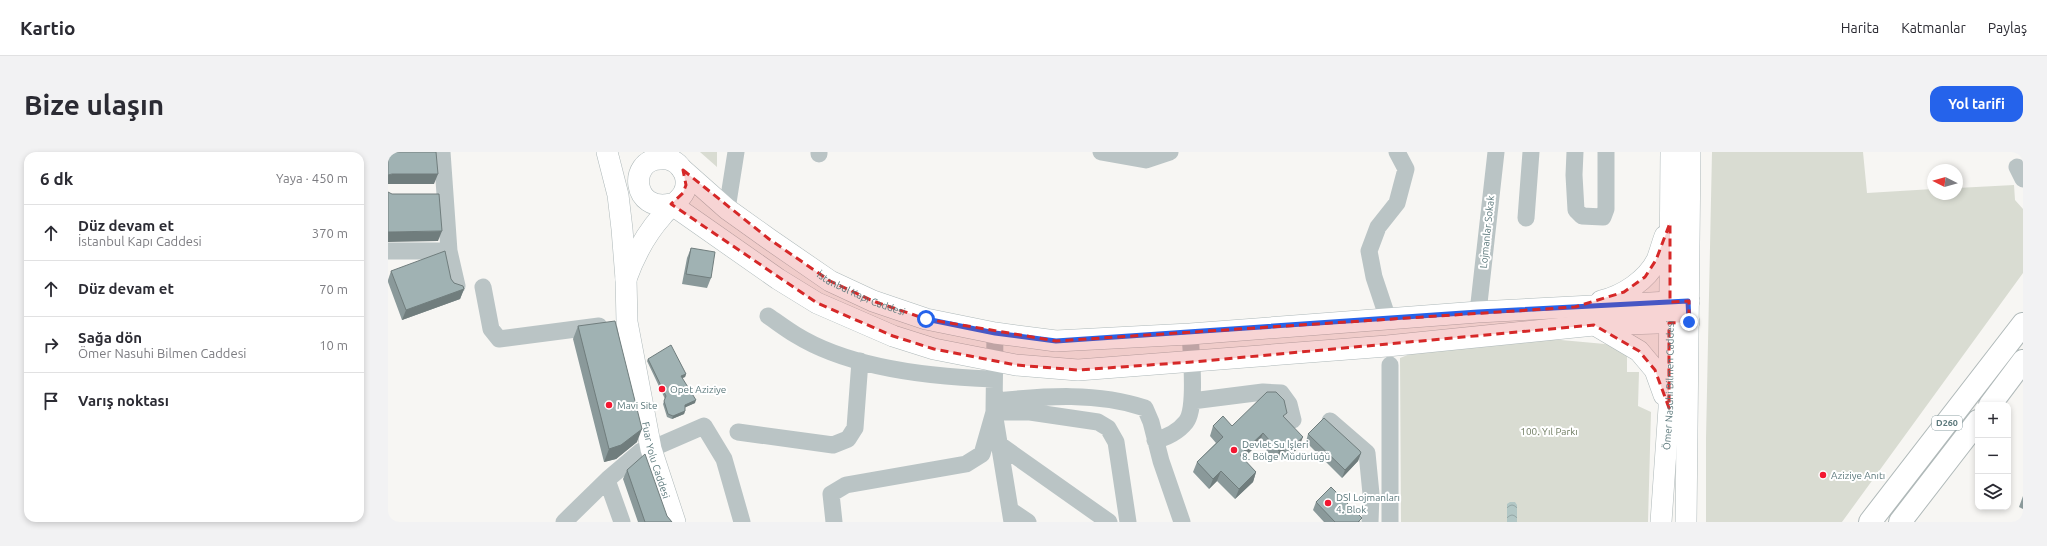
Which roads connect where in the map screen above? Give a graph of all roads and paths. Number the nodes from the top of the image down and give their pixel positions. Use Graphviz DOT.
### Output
graph roads {
  1 [pos="442,152"];
  2 [pos="607,152"];
  3 [pos="614,152"];
  4 [pos="736,152"];
  5 [pos="1101,152"];
  6 [pos="1170,152"];
  7 [pos="1397,152"];
  8 [pos="1496,152"];
  9 [pos="1531,152"];
  10 [pos="1575,152"];
  11 [pos="1606,152"];
  12 [pos="1670,152"];
  13 [pos="1690,152"];
  14 [pos="661,155"];
  15 [pos="683,170"];
  16 [pos="639,188"];
  17 [pos="671,204"];
  18 [pos="727,209"];
  19 [pos="1526,218"];
  20 [pos="1670,223"];
  21 [pos="622,229"];
  22 [pos="388,251"];
  23 [pos="449,251"];
  24 [pos="626,279"];
  25 [pos="457,286"];
  26 [pos="483,287"];
  27 [pos="1679,302"];
  28 [pos="1575,308"];
  29 [pos="1478,312"];
  30 [pos="768,316"];
  31 [pos="1388,319"];
  32 [pos="627,322"];
  33 [pos="1679,322"];
  34 [pos="2023,324"];
  35 [pos="1594,325"];
  36 [pos="995,333"];
  37 [pos="1190,334"];
  38 [pos="860,361"];
  39 [pos="2023,361"];
  40 [pos="1192,362"];
  41 [pos="1390,365"];
  42 [pos="994,370"];
  43 [pos="1192,401"];
  44 [pos="1992,402"];
  45 [pos="995,407"];
  46 [pos="1669,408"];
  47 [pos="1293,420"];
  48 [pos="1330,421"];
  49 [pos="1975,425"];
  50 [pos="738,432"];
  51 [pos="1155,440"];
  52 [pos="1000,445"];
  53 [pos="651,450"];
  54 [pos="607,480"];
  55 [pos="1011,516"];
  56 [pos="564,522"];
  57 [pos="622,522"];
  58 [pos="675,522"];
  59 [pos="742,522"];
  60 [pos="834,522"];
  61 [pos="1028,522"];
  62 [pos="1109,522"];
  63 [pos="1128,522"];
  64 [pos="1182,522"];
  65 [pos="1370,522"];
  66 [pos="1390,522"];
  67 [pos="1661,522"];
  68 [pos="1686,522"];
  69 [pos="1870,522"];
  70 [pos="1900,522"];
  1 -- 23 [label="street"];
  2 -- 21 [label="main road, Fuar Yolu Caddesi"];
  3 -- 16 [label="main road"];
  4 -- 18 [label="street"];
  5 -- 6 [label="street"];
  7 -- 31 [label="street"];
  8 -- 29 [label="street, Lojmanlar Sokak"];
  9 -- 19 [label="street"];
  10 -- 11 [label="street"];
  12 -- 20 [label="main road, Ömer Nasuhi Bilmen Caddesi"];
  13 -- 27 [label="main road, Ömer Nasuhi Bilmen Caddesi"];
  14 -- 15 [label="main road"];
  14 -- 16 [label="main road"];
  15 -- 17 [label="main road"];
  15 -- 18 [label="main road, İstanbul Kapı Caddesi"];
  16 -- 17 [label="main road"];
  16 -- 21 [label="main road"];
  17 -- 24 [label="main road"];
  17 -- 42 [label="main road"];
  18 -- 36 [label="main road, İstanbul Kapı Caddesi"];
  20 -- 27 [label="main road, Ömer Nasuhi Bilmen Caddesi"];
  20 -- 28 [label="main road"];
  21 -- 24 [label="main road, Fuar Yolu Caddesi"];
  22 -- 23 [label="street"];
  23 -- 25 [label="street"];
  24 -- 32 [label="main road, Fuar Yolu Caddesi"];
  26 -- 32 [label="street"];
  27 -- 28 [label="main road"];
  27 -- 33 [label="main road, Ömer Nasuhi Bilmen Caddesi"];
  28 -- 29 [label="main road, İstanbul Kapı Caddesi"];
  29 -- 31 [label="main road, İstanbul Kapı Caddesi"];
  30 -- 38 [label="street"];
  31 -- 37 [label="main road, İstanbul Kapı Caddesi"];
  32 -- 53 [label="main road, Fuar Yolu Caddesi"];
  33 -- 35 [label="main road"];
  33 -- 46 [label="main road, Ömer Nasuhi Bilmen Caddesi"];
  33 -- 68 [label="main road, Ömer Nasuhi Bilmen Caddesi"];
  34 -- 69 [label="highway, D260"];
  35 -- 40 [label="main road"];
  35 -- 46 [label="main road"];
  36 -- 37 [label="main road, İstanbul Kapı Caddesi"];
  36 -- 42 [label="street"];
  37 -- 40 [label="street"];
  38 -- 42 [label="street"];
  38 -- 50 [label="street"];
  39 -- 44 [label="highway"];
  40 -- 42 [label="main road"];
  40 -- 43 [label="street"];
  41 -- 66 [label="street"];
  42 -- 45 [label="street"];
  43 -- 47 [label="street"];
  43 -- 51 [label="street"];
  45 -- 51 [label="street"];
  45 -- 52 [label="street"];
  45 -- 60 [label="street"];
  45 -- 63 [label="street"];
  46 -- 67 [label="main road, Ömer Nasuhi Bilmen Caddesi"];
  48 -- 65 [label="street"];
  49 -- 70 [label="highway, D260"];
  51 -- 64 [label="street"];
  52 -- 55 [label="street"];
  52 -- 62 [label="street"];
  53 -- 54 [label="street"];
  53 -- 58 [label="main road, Fuar Yolu Caddesi"];
  53 -- 59 [label="street"];
  54 -- 56 [label="street"];
  54 -- 57 [label="street"];
  55 -- 61 [label="street"];
}
